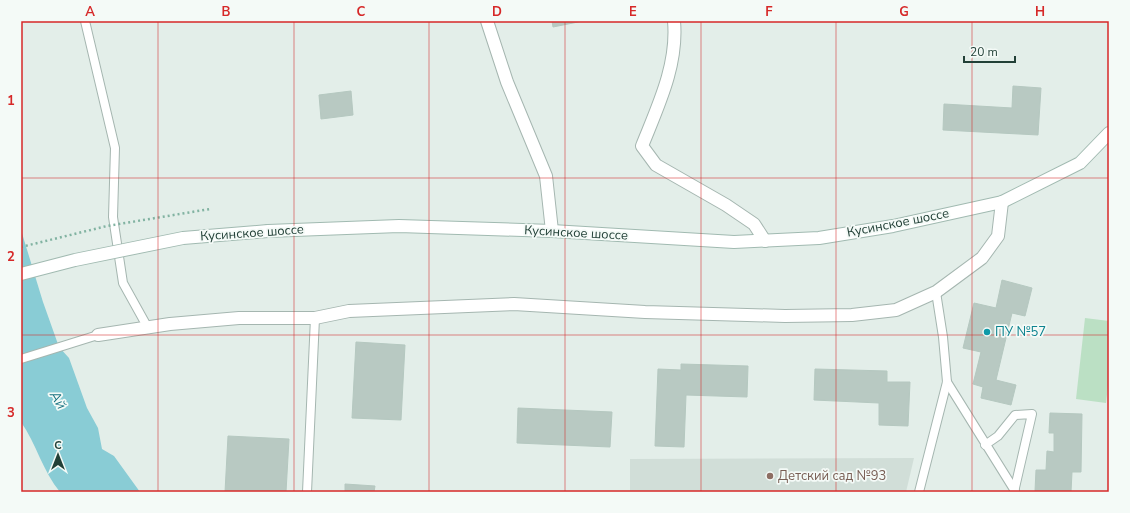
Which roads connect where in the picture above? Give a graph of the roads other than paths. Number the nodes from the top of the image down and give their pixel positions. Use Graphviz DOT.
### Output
graph roads {
  1 [pos="85,21"];
  2 [pos="487,21"];
  3 [pos="674,21"];
  4 [pos="1106,139"];
  5 [pos="1002,202"];
  6 [pos="552,230"];
  7 [pos="765,241"];
  8 [pos="21,274"];
  9 [pos="936,292"];
  10 [pos="315,318"];
  11 [pos="148,328"];
  12 [pos="98,335"];
  13 [pos="21,359"];
  14 [pos="947,382"];
  15 [pos="985,445"];
  16 [pos="1014,491"];
  17 [pos="307,492"];
  18 [pos="919,492"];
  1 -- 11 [label="lane"];
  2 -- 6 [label="street"];
  3 -- 7 [label="street"];
  4 -- 5 [label="street, Кусинское шоссе"];
  5 -- 7 [label="street, Кусинское шоссе"];
  5 -- 9 [label="street"];
  6 -- 7 [label="street, Кусинское шоссе"];
  6 -- 8 [label="street, Кусинское шоссе, bridge"];
  9 -- 10 [label="street"];
  9 -- 14 [label="lane"];
  10 -- 11 [label="street"];
  10 -- 17 [label="lane"];
  11 -- 12 [label="street"];
  12 -- 13 [label="lane"];
  14 -- 15 [label="lane"];
  14 -- 18 [label="lane"];
  15 -- 16 [label="lane"];
  15 -- 16 [label="lane"];
}
